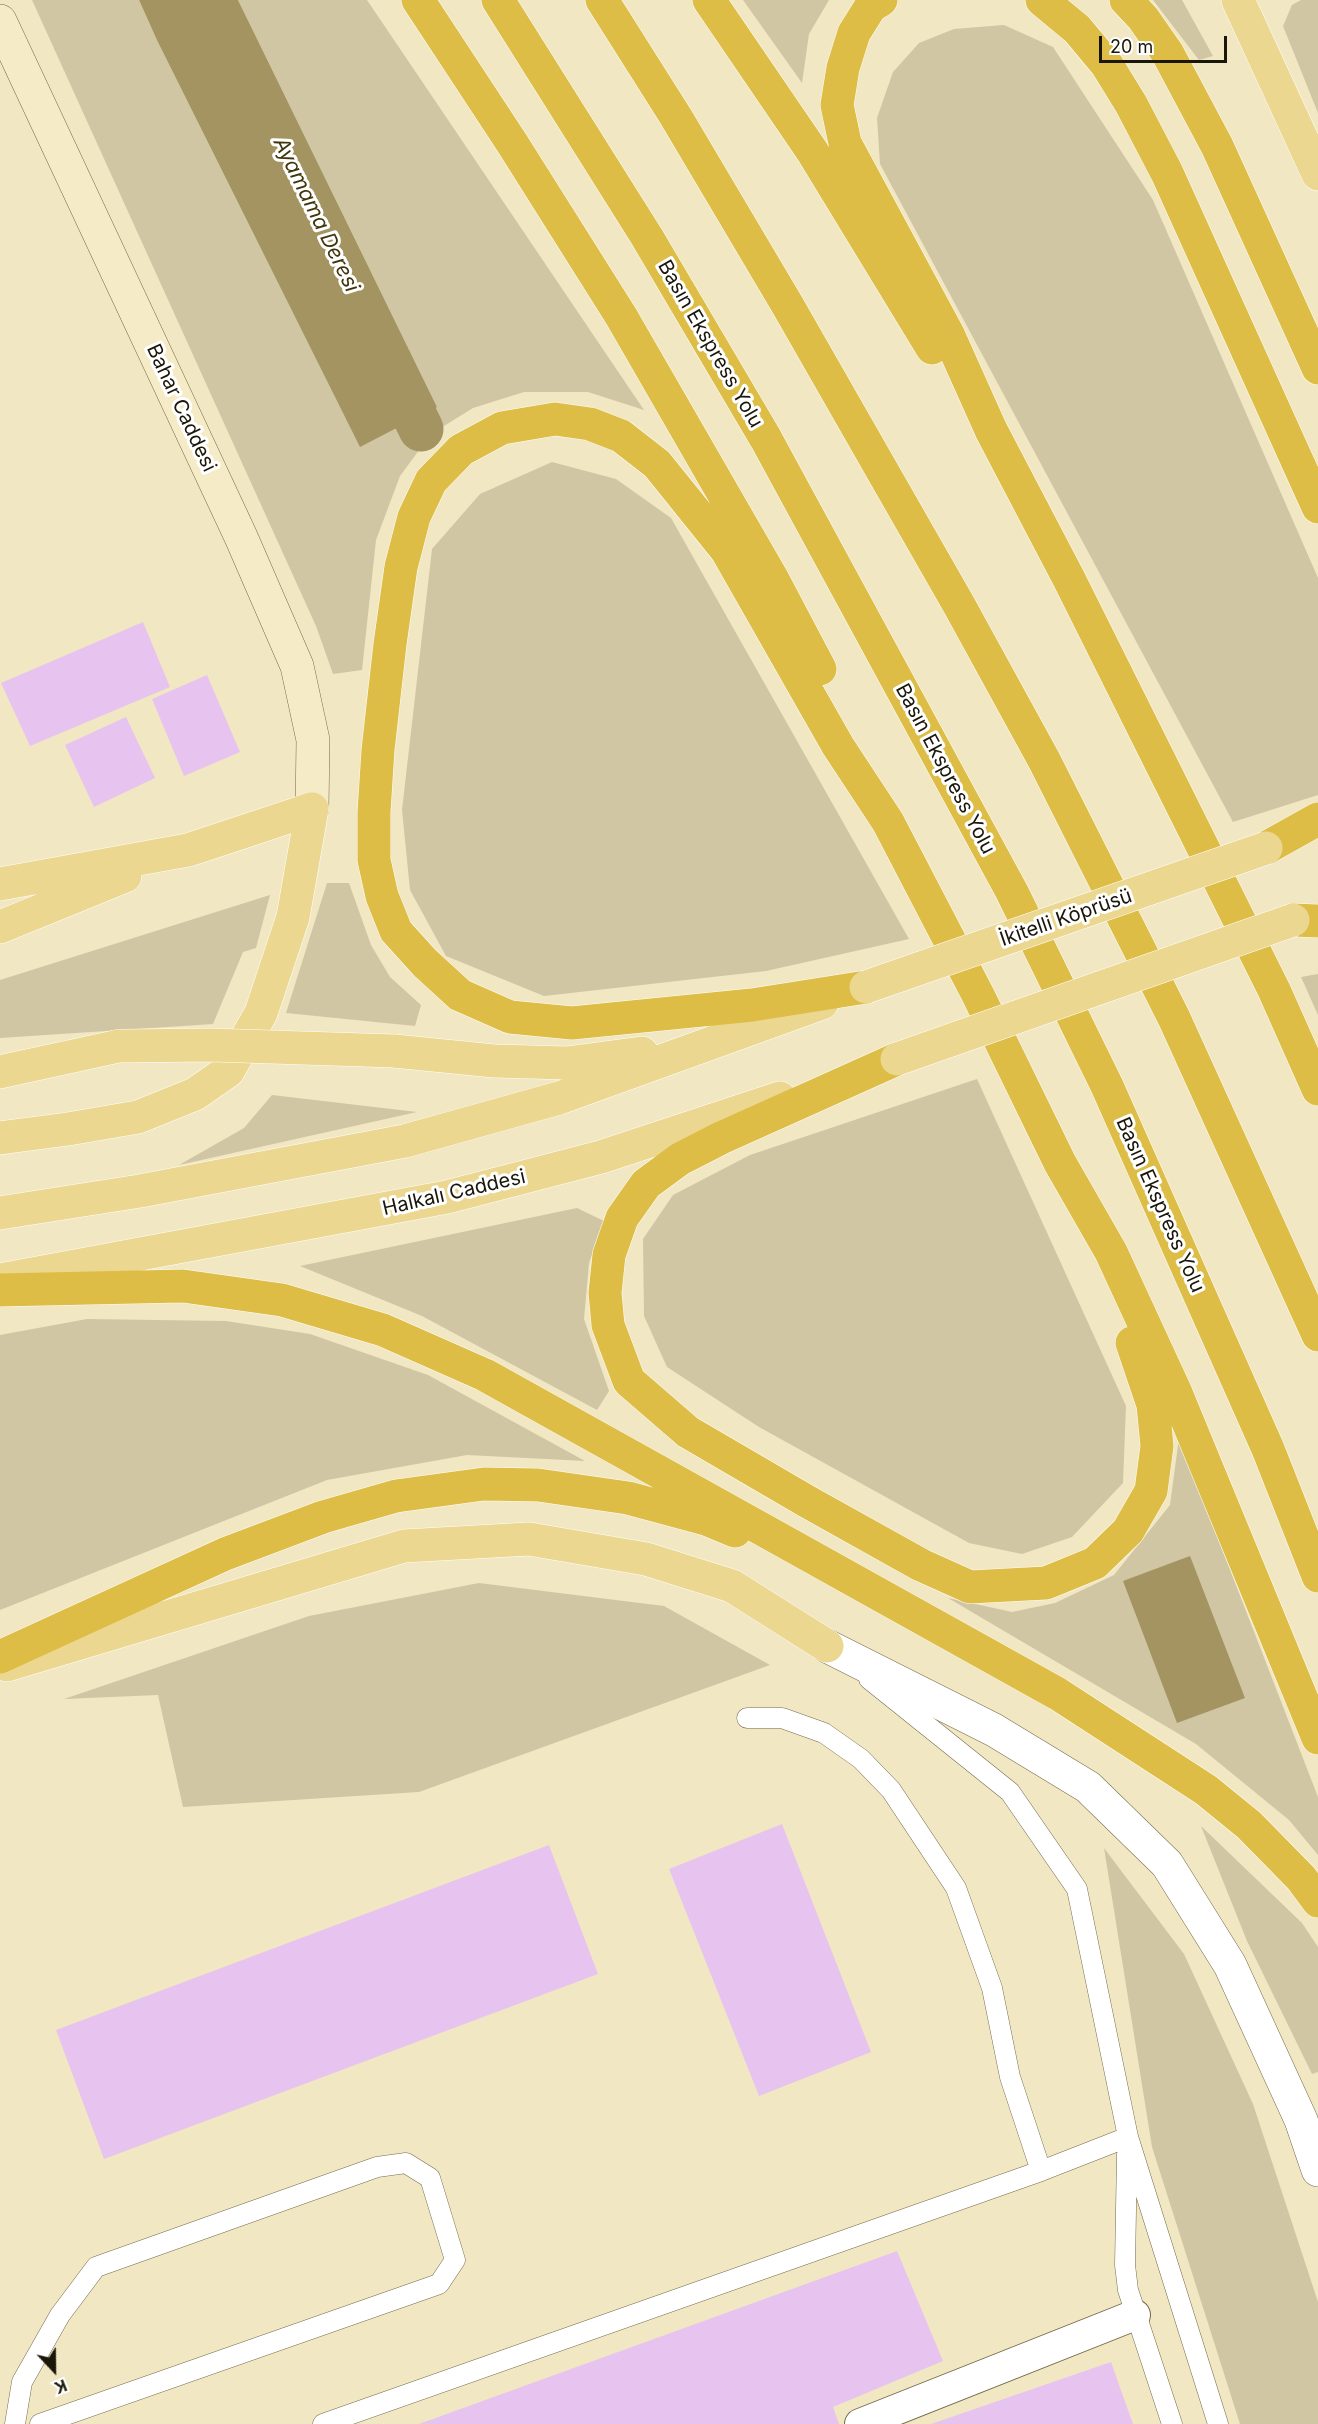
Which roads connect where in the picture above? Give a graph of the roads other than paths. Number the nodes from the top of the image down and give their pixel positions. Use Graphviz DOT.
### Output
graph roads {
  1 [pos="418,0"];
  2 [pos="498,0"];
  3 [pos="602,0"];
  4 [pos="709,0"];
  5 [pos="881,0"];
  6 [pos="1041,0"];
  7 [pos="1126,0"];
  8 [pos="1238,2"];
  9 [pos="0,21"];
  10 [pos="1318,174"];
  11 [pos="1318,368"];
  12 [pos="991,430"];
  13 [pos="1318,507"];
  14 [pos="312,809"];
  15 [pos="1318,819"];
  16 [pos="888,822"];
  17 [pos="1318,831"];
  18 [pos="1266,849"];
  19 [pos="188,850"];
  20 [pos="0,884"];
  21 [pos="1310,917"];
  22 [pos="0,927"];
  23 [pos="866,987"];
  24 [pos="703,1044"];
  25 [pos="119,1046"];
  26 [pos="0,1055"];
  27 [pos="897,1059"];
  28 [pos="0,1072"];
  29 [pos="1318,1089"];
  30 [pos="0,1138"];
  31 [pos="1060,1163"];
  32 [pos="0,1212"];
  33 [pos="0,1280"];
  34 [pos="0,1290"];
  35 [pos="1318,1335"];
  36 [pos="832,1568"];
  37 [pos="1318,1575"];
  38 [pos="827,1646"];
  39 [pos="0,1657"];
  40 [pos="0,1667"];
  41 [pos="747,1718"];
  42 [pos="1318,1738"];
  43 [pos="1318,1900"];
  44 [pos="1128,2136"];
  45 [pos="1318,2170"];
  46 [pos="1041,2171"];
  47 [pos="1135,2314"];
  48 [pos="15,2424"];
  49 [pos="40,2424"];
  50 [pos="323,2424"];
  51 [pos="860,2424"];
  52 [pos="1172,2424"];
  53 [pos="1218,2424"];
  1 -- 16 [label="highway"];
  2 -- 37 [label="highway, Basın Ekspress Yolu"];
  3 -- 35 [label="highway"];
  4 -- 12 [label="highway"];
  5 -- 12 [label="highway"];
  6 -- 13 [label="highway"];
  7 -- 11 [label="highway"];
  8 -- 10 [label="main road"];
  9 -- 14 [label="main road, Bahar Caddesi"];
  12 -- 29 [label="highway"];
  14 -- 19 [label="main road"];
  14 -- 30 [label="main road"];
  15 -- 18 [label="highway"];
  16 -- 23 [label="highway"];
  16 -- 31 [label="highway"];
  17 -- 18 [label="main road"];
  18 -- 23 [label="main road, İkitelli Köprüsü, bridge"];
  19 -- 20 [label="main road"];
  19 -- 22 [label="main road"];
  21 -- 27 [label="main road, bridge"];
  23 -- 24 [label="main road"];
  24 -- 25 [label="main road, bridge"];
  24 -- 32 [label="main road"];
  25 -- 26 [label="main road"];
  25 -- 28 [label="main road"];
  27 -- 31 [label="highway"];
  27 -- 33 [label="main road, Halkalı Caddesi"];
  31 -- 42 [label="highway"];
  34 -- 36 [label="highway"];
  36 -- 39 [label="highway"];
  36 -- 43 [label="highway"];
  38 -- 40 [label="main road"];
  38 -- 44 [label="lane"];
  38 -- 45 [label="street"];
  41 -- 46 [label="lane"];
  44 -- 46 [label="lane"];
  44 -- 47 [label="lane"];
  44 -- 53 [label="lane"];
  46 -- 50 [label="lane"];
  47 -- 51 [label="street"];
  47 -- 52 [label="lane"];
  48 -- 49 [label="lane"];
}
